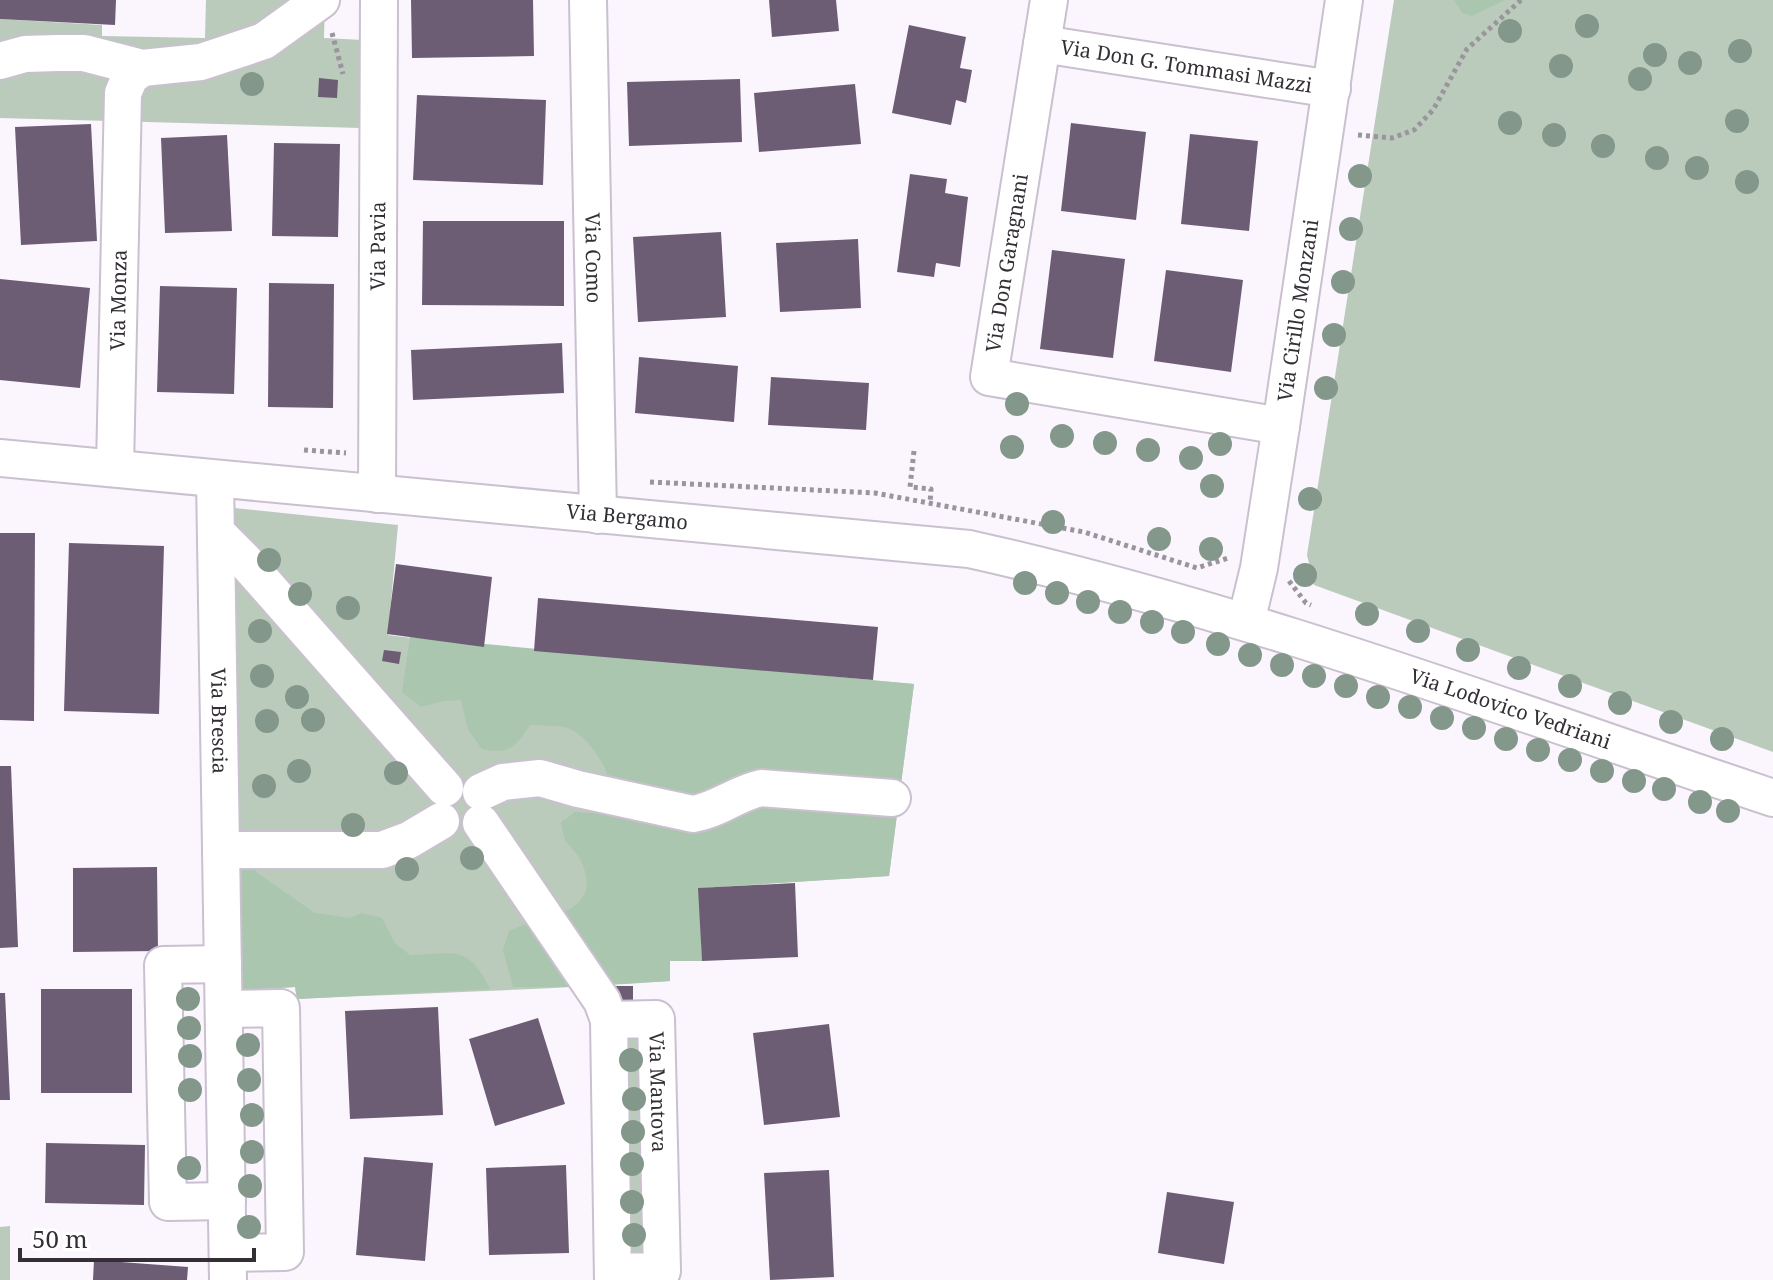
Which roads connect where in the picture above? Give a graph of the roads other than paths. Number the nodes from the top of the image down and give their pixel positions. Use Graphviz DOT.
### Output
graph roads {
  1 [pos="321,0"];
  2 [pos="379,0"];
  3 [pos="588,0"];
  4 [pos="1049,0"];
  5 [pos="1344,0"];
  6 [pos="1042,44"];
  7 [pos="0,61"];
  8 [pos="142,68"];
  9 [pos="1332,89"];
  10 [pos="1281,426"];
  11 [pos="0,458"];
  12 [pos="115,468"];
  13 [pos="215,479"];
  14 [pos="377,494"];
  15 [pos="598,515"];
  16 [pos="216,532"];
  17 [pos="1246,622"];
  18 [pos="892,798"];
  19 [pos="1773,798"];
  20 [pos="443,804"];
  21 [pos="481,808"];
  22 [pos="221,850"];
  23 [pos="223,964"];
  24 [pos="224,1009"];
  25 [pos="609,1020"];
  26 [pos="227,1201"];
  27 [pos="228,1267"];
  28 [pos="613,1276"];
  1 -- 8 [label="street"];
  2 -- 14 [label="street, Via Pavia"];
  3 -- 15 [label="street, Via Como"];
  4 -- 6 [label="street, Via Don Garagnani"];
  5 -- 9 [label="street, Via Cirillo Monzani"];
  6 -- 9 [label="street, Via Don G. Tommasi Mazzi"];
  6 -- 10 [label="street, Via Don Garagnani"];
  7 -- 8 [label="street"];
  8 -- 12 [label="street, Via Monza"];
  9 -- 10 [label="street, Via Cirillo Monzani"];
  10 -- 17 [label="street, Via Cirillo Monzani"];
  11 -- 12 [label="street, Via Bergamo"];
  12 -- 13 [label="street, Via Bergamo"];
  13 -- 14 [label="street, Via Bergamo"];
  13 -- 16 [label="street, Via Brescia"];
  14 -- 15 [label="street, Via Bergamo"];
  15 -- 17 [label="street, Via Bergamo"];
  16 -- 20 [label="street"];
  16 -- 22 [label="street, Via Brescia"];
  17 -- 19 [label="street, Via Lodovico Vedriani"];
  18 -- 21 [label="street"];
  20 -- 21 [label="street"];
  20 -- 22 [label="street"];
  21 -- 25 [label="street"];
  22 -- 23 [label="street, Via Brescia"];
  23 -- 24 [label="street, Via Brescia"];
  23 -- 26 [label="street"];
  24 -- 26 [label="street, Via Brescia"];
  24 -- 27 [label="street, Via Brescia"];
  25 -- 28 [label="street, Via Mantova"];
  25 -- 28 [label="street, Via Mantova"];
  26 -- 27 [label="street, Via Brescia"];
}
